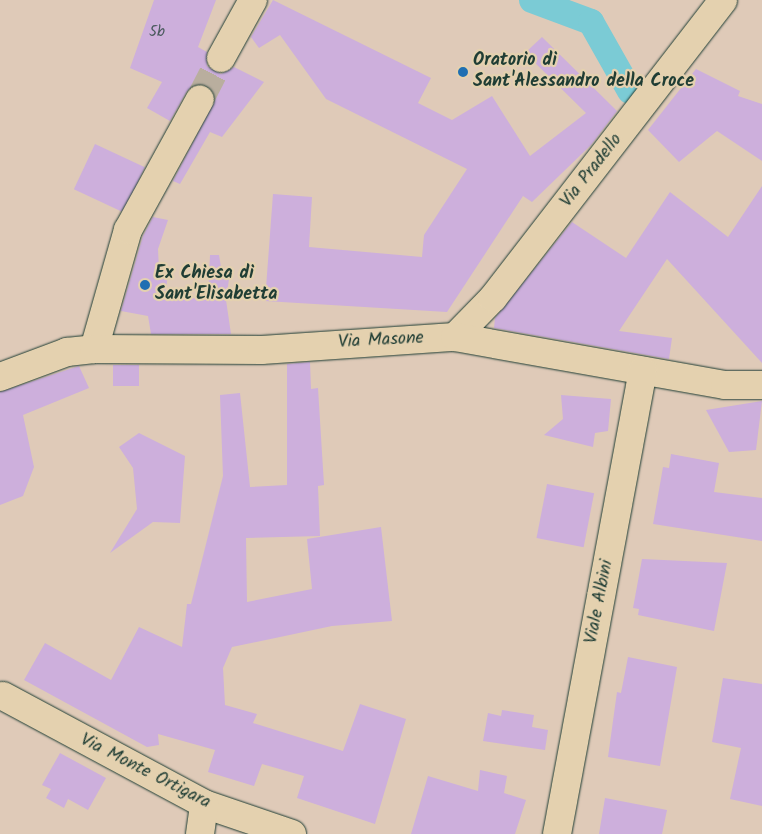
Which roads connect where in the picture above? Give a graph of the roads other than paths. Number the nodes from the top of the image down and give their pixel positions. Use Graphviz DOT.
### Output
graph roads {
  1 [pos="253,0"];
  2 [pos="723,0"];
  3 [pos="221,58"];
  4 [pos="200,99"];
  5 [pos="455,336"];
  6 [pos="94,349"];
  7 [pos="643,371"];
  8 [pos="0,376"];
  9 [pos="762,385"];
  10 [pos="3,696"];
  11 [pos="204,804"];
  12 [pos="200,834"];
  13 [pos="292,834"];
  14 [pos="557,834"];
  1 -- 3 [label="street"];
  2 -- 5 [label="street, Via Pradello"];
  4 -- 6 [label="street"];
  5 -- 6 [label="street, Via Masone"];
  5 -- 7 [label="street, Via Masone"];
  6 -- 8 [label="street, Via Masone"];
  7 -- 9 [label="street, Via Masone"];
  7 -- 14 [label="street, Viale Albini"];
  10 -- 11 [label="street, Via Monte Ortigara"];
  11 -- 12 [label="street"];
  11 -- 13 [label="street, Via Monte Ortigara"];
}
